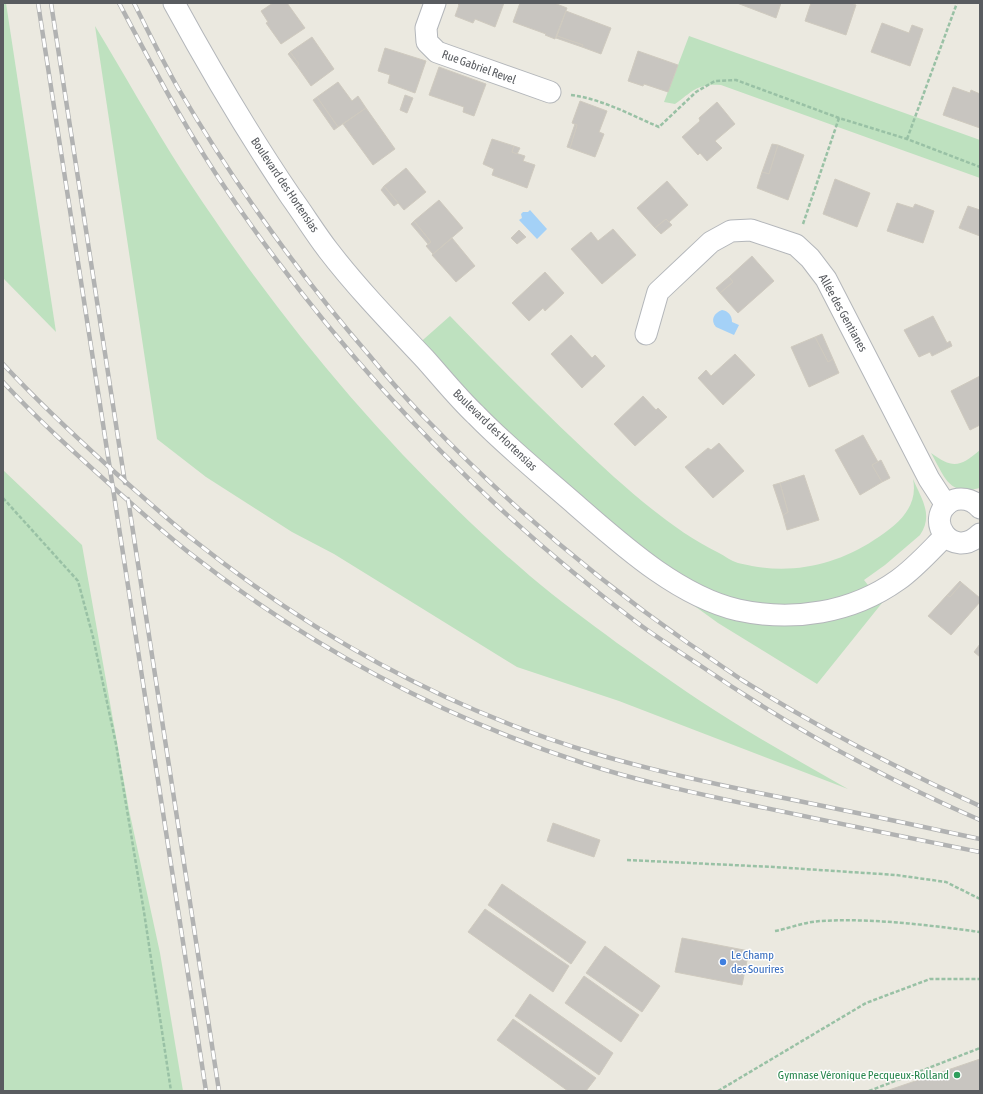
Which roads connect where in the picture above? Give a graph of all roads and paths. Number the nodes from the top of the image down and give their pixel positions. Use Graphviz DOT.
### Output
graph roads {
  1 [pos="174,3"];
  2 [pos="435,3"];
  3 [pos="957,3"];
  4 [pos="550,92"];
  5 [pos="839,118"];
  6 [pos="907,139"];
  7 [pos="980,166"];
  8 [pos="796,245"];
  9 [pos="646,334"];
  10 [pos="3,498"];
  11 [pos="946,505"];
  12 [pos="979,506"];
  13 [pos="945,536"];
  14 [pos="979,536"];
  15 [pos="627,860"];
  16 [pos="980,899"];
  17 [pos="775,931"];
  18 [pos="980,932"];
  19 [pos="980,979"];
  20 [pos="980,1048"];
  21 [pos="171,1091"];
  22 [pos="718,1091"];
  23 [pos="868,1091"];
  1 -- 13 [label="street, Boulevard des Hortensias"];
  2 -- 4 [label="street, Rue Gabriel Revel"];
  3 -- 6 [label="path"];
  4 -- 5 [label="path"];
  5 -- 6 [label="path"];
  5 -- 8 [label="path"];
  6 -- 7 [label="path"];
  8 -- 9 [label="street, Allée des Gentianes"];
  8 -- 11 [label="street, Allée des Gentianes"];
  10 -- 21 [label="path"];
  11 -- 12 [label="street"];
  11 -- 13 [label="street"];
  13 -- 14 [label="street"];
  15 -- 16 [label="path"];
  17 -- 18 [label="path"];
  19 -- 22 [label="path"];
  20 -- 23 [label="path"];
}
